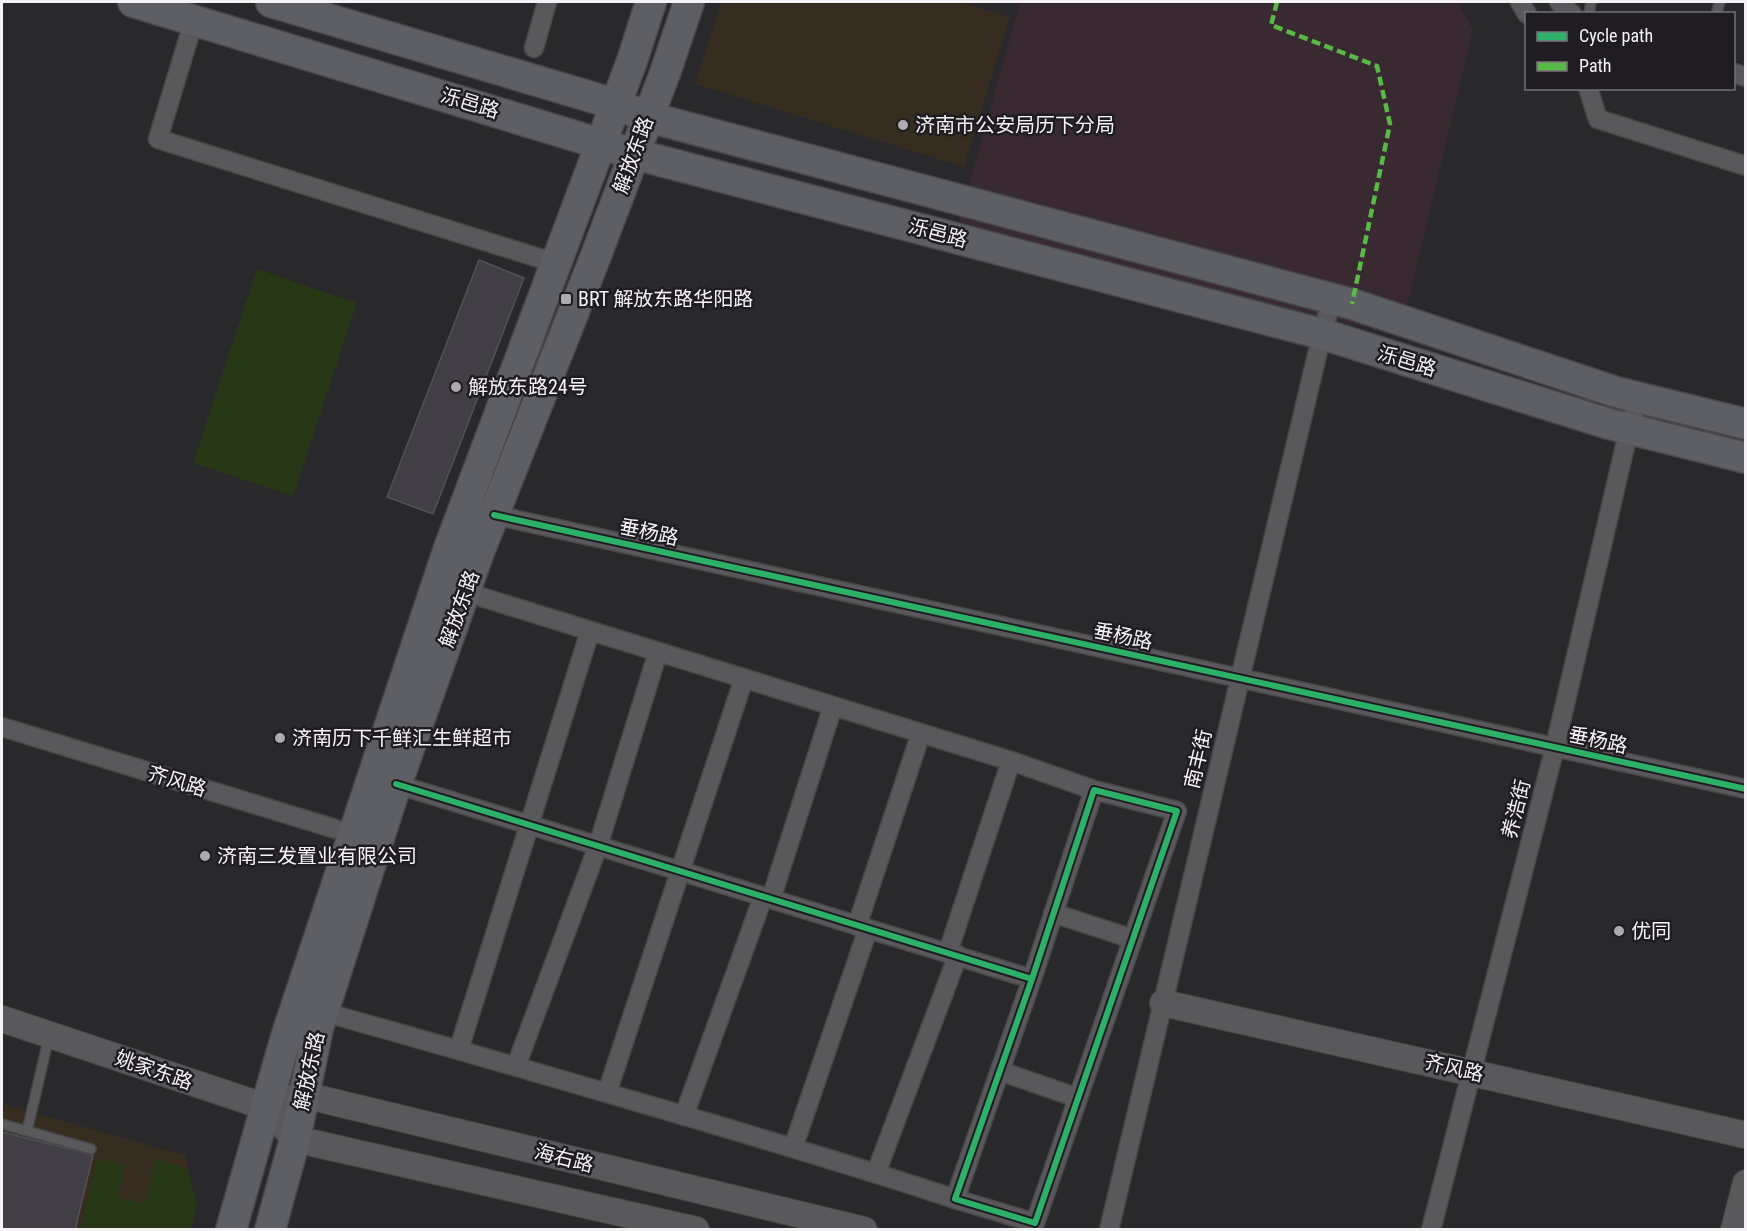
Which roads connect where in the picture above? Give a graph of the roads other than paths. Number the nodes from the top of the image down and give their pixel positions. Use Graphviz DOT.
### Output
graph roads {
  1 [pos="133,2"];
  2 [pos="271,2"];
  3 [pos="547,2"];
  4 [pos="651,2"];
  5 [pos="689,2"];
  6 [pos="194,20"];
  7 [pos="534,48"];
  8 [pos="1589,90"];
  9 [pos="615,104"];
  10 [pos="648,117"];
  11 [pos="601,143"];
  12 [pos="634,154"];
  13 [pos="1746,166"];
  14 [pos="555,263"];
  15 [pos="1332,299"];
  16 [pos="1322,334"];
  17 [pos="1638,398"];
  18 [pos="1746,424"];
  19 [pos="1629,429"];
  20 [pos="1746,458"];
  21 [pos="494,515"];
  22 [pos="465,592"];
  23 [pos="590,631"];
  24 [pos="658,652"];
  25 [pos="744,678"];
  26 [pos="1240,678"];
  27 [pos="833,706"];
  28 [pos="2,728"];
  29 [pos="921,733"];
  30 [pos="1555,747"];
  31 [pos="1011,761"];
  32 [pos="396,784"];
  33 [pos="1746,789"];
  34 [pos="1094,790"];
  35 [pos="530,825"];
  36 [pos="352,834"];
  37 [pos="598,846"];
  38 [pos="681,872"];
  39 [pos="767,898"];
  40 [pos="1053,913"];
  41 [pos="863,927"];
  42 [pos="1133,939"];
  43 [pos="953,953"];
  44 [pos="1032,979"];
  45 [pos="1163,1003"];
  46 [pos="323,1012"];
  47 [pos="2,1019"];
  48 [pos="50,1035"];
  49 [pos="459,1049"];
  50 [pos="516,1066"];
  51 [pos="1000,1071"];
  52 [pos="1473,1072"];
  53 [pos="607,1093"];
  54 [pos="304,1095"];
  55 [pos="1078,1098"];
  56 [pos="266,1107"];
  57 [pos="684,1116"];
  58 [pos="2,1124"];
  59 [pos="27,1131"];
  60 [pos="1746,1135"];
  61 [pos="295,1139"];
  62 [pos="794,1148"];
  63 [pos="91,1149"];
  64 [pos="876,1173"];
  65 [pos="1746,1184"];
  66 [pos="956,1199"];
  67 [pos="231,1230"];
  68 [pos="270,1230"];
  69 [pos="696,1230"];
  70 [pos="864,1230"];
  71 [pos="1109,1230"];
  72 [pos="1431,1230"];
  73 [pos="1734,1230"];
  1 -- 6 [label="main road, 泺邑路"];
  2 -- 9 [label="main road, 泺邑路"];
  3 -- 7 [label="street"];
  4 -- 9 [label="main road, 解放东路"];
  5 -- 10 [label="main road, 解放东路"];
  6 -- 11 [label="main road, 泺邑路"];
  6 -- 14 [label="street"];
  8 -- 13 [label="street"];
  9 -- 10 [label="main road, 泺邑路"];
  9 -- 11 [label="main road, 解放东路"];
  10 -- 12 [label="main road, 解放东路"];
  10 -- 15 [label="main road, 泺邑路"];
  11 -- 12 [label="main road, 泺邑路"];
  11 -- 14 [label="main road, 解放东路"];
  12 -- 16 [label="main road, 泺邑路"];
  12 -- 21 [label="main road, 解放东路"];
  14 -- 36 [label="main road, 解放东路"];
  15 -- 16 [label="street, 南丰街"];
  15 -- 17 [label="main road, 泺邑路"];
  16 -- 19 [label="main road, 泺邑路"];
  16 -- 26 [label="street, 南丰街"];
  17 -- 18 [label="main road, 泺邑路"];
  17 -- 19 [label="street, 养浩街"];
  19 -- 20 [label="main road, 泺邑路"];
  19 -- 30 [label="street, 养浩街"];
  21 -- 22 [label="main road, 解放东路"];
  21 -- 26 [label="street, 垂杨路"];
  22 -- 23 [label="street"];
  22 -- 32 [label="main road, 解放东路"];
  23 -- 24 [label="street"];
  23 -- 35 [label="street"];
  24 -- 25 [label="street"];
  24 -- 37 [label="street"];
  25 -- 27 [label="street"];
  25 -- 38 [label="street"];
  26 -- 30 [label="street, 垂杨路"];
  26 -- 45 [label="street, 南丰街"];
  27 -- 29 [label="street"];
  27 -- 39 [label="street"];
  28 -- 36 [label="street, 齐风路"];
  29 -- 31 [label="street"];
  29 -- 41 [label="street"];
  30 -- 33 [label="street, 垂杨路"];
  30 -- 52 [label="street, 养浩街"];
  31 -- 34 [label="street"];
  31 -- 43 [label="street"];
  32 -- 35 [label="street"];
  32 -- 46 [label="main road, 解放东路"];
  34 -- 40 [label="street"];
  34 -- 42 [label="street"];
  35 -- 37 [label="street"];
  35 -- 49 [label="street"];
  36 -- 56 [label="main road, 解放东路"];
  37 -- 38 [label="street"];
  37 -- 50 [label="street"];
  38 -- 39 [label="street"];
  38 -- 53 [label="street"];
  39 -- 41 [label="street"];
  39 -- 57 [label="street"];
  40 -- 42 [label="street"];
  40 -- 44 [label="street"];
  41 -- 43 [label="street"];
  41 -- 62 [label="street"];
  42 -- 55 [label="street"];
  43 -- 44 [label="street"];
  43 -- 64 [label="street"];
  44 -- 51 [label="street"];
  45 -- 52 [label="main road, 齐风路"];
  45 -- 71 [label="street, 南丰街"];
  46 -- 49 [label="street"];
  46 -- 54 [label="main road, 解放东路"];
  47 -- 48 [label="main road, 姚家东路"];
  48 -- 56 [label="main road, 姚家东路"];
  48 -- 59 [label="lane"];
  49 -- 50 [label="street"];
  50 -- 53 [label="street"];
  51 -- 55 [label="street"];
  51 -- 66 [label="street"];
  52 -- 60 [label="main road, 齐风路"];
  52 -- 72 [label="street, 养浩街"];
  53 -- 57 [label="street"];
  54 -- 56 [label="main road"];
  54 -- 61 [label="main road, 解放东路"];
  54 -- 70 [label="main road, 海右路"];
  55 -- 66 [label="street"];
  56 -- 61 [label="main road, 姚家东路"];
  56 -- 67 [label="main road, 解放东路"];
  57 -- 62 [label="street"];
  58 -- 59 [label="lane"];
  59 -- 63 [label="lane"];
  61 -- 68 [label="main road, 解放东路"];
  61 -- 69 [label="main road, 海右路"];
  62 -- 64 [label="street"];
  64 -- 66 [label="street"];
  65 -- 73 [label="main road"];
}
